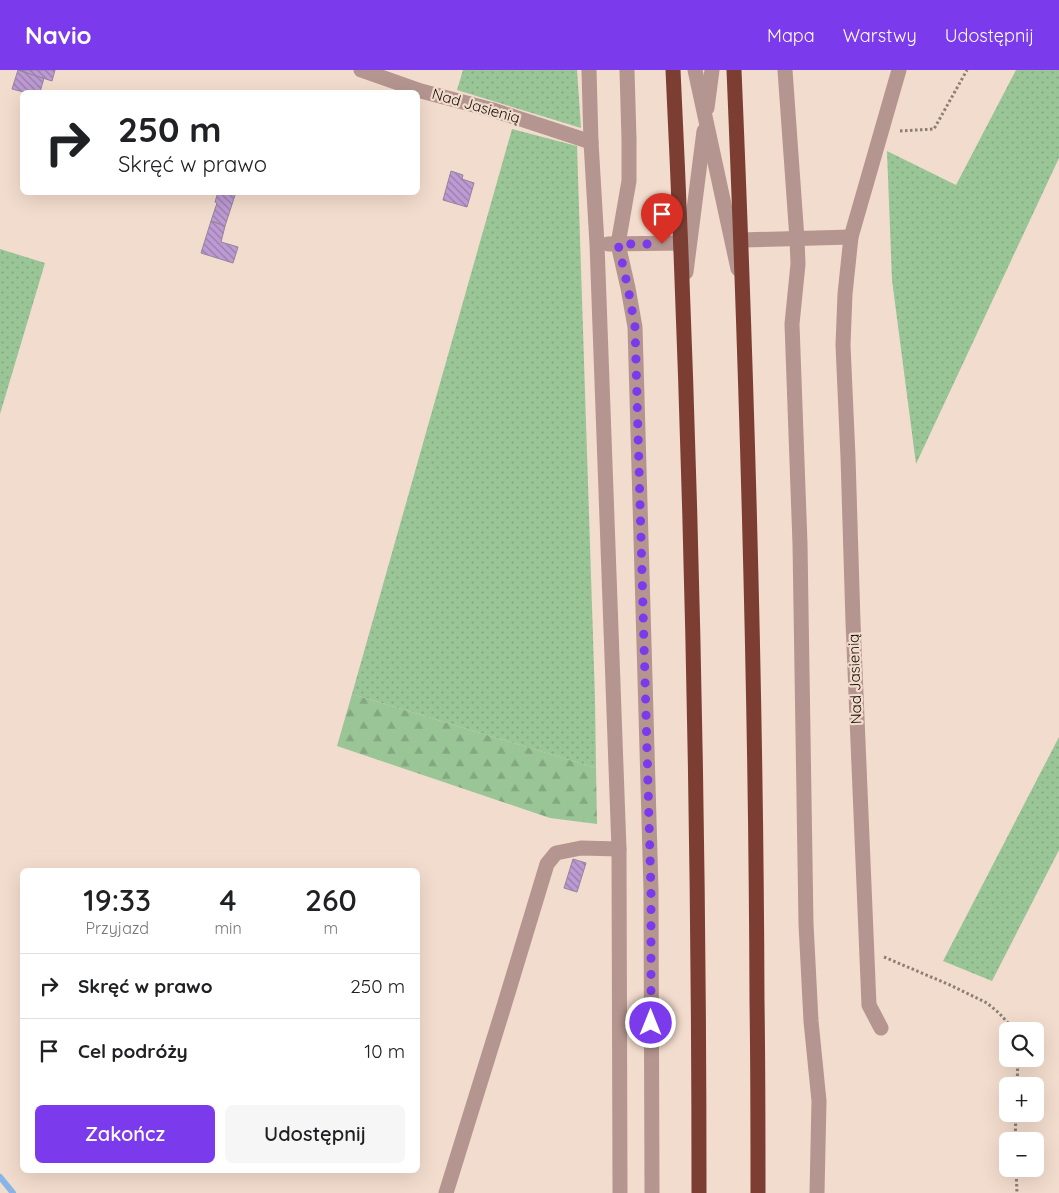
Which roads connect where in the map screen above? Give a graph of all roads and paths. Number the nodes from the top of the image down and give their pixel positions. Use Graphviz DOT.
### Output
graph roads {
  1 [pos="361,70"];
  2 [pos="589,70"];
  3 [pos="627,70"];
  4 [pos="673,70"];
  5 [pos="695,70"];
  6 [pos="712,70"];
  7 [pos="734,70"];
  8 [pos="785,70"];
  9 [pos="899,70"];
  10 [pos="967,70"];
  11 [pos="418,90"];
  12 [pos="420,91"];
  13 [pos="706,120"];
  14 [pos="881,132"];
  15 [pos="591,142"];
  16 [pos="851,237"];
  17 [pos="797,239"];
  18 [pos="741,240"];
  19 [pos="682,243"];
  20 [pos="597,244"];
  21 [pos="618,244"];
  22 [pos="743,293"];
  23 [pos="683,296"];
  24 [pos="618,850"];
  25 [pos="867,950"];
  26 [pos="1007,1022"];
  27 [pos="881,1028"];
  28 [pos="1016,1177"];
  29 [pos="446,1193"];
  30 [pos="620,1193"];
  31 [pos="652,1193"];
  32 [pos="699,1193"];
  33 [pos="758,1193"];
  34 [pos="817,1193"];
  35 [pos="1017,1193"];
  1 -- 11 [label="street, Nad Jasienią"];
  2 -- 15 [label="street"];
  3 -- 21 [label="street"];
  4 -- 19 [label="highway"];
  5 -- 13 [label="street"];
  6 -- 13 [label="street"];
  7 -- 18 [label="highway"];
  8 -- 17 [label="street"];
  9 -- 14 [label="street, Nad Jasienią"];
  10 -- 14 [label="path"];
  12 -- 15 [label="street, Nad Jasienią"];
  13 -- 22 [label="street"];
  13 -- 23 [label="street"];
  14 -- 16 [label="street, Nad Jasienią"];
  15 -- 20 [label="street"];
  16 -- 17 [label="street"];
  16 -- 25 [label="street, Nad Jasienią"];
  17 -- 18 [label="street"];
  17 -- 34 [label="street"];
  18 -- 22 [label="highway"];
  19 -- 21 [label="street"];
  19 -- 23 [label="highway"];
  20 -- 21 [label="street"];
  20 -- 24 [label="street"];
  21 -- 31 [label="street"];
  22 -- 33 [label="highway"];
  23 -- 32 [label="highway"];
  24 -- 29 [label="street"];
  24 -- 30 [label="street"];
  25 -- 26 [label="path"];
  25 -- 27 [label="street, Nad Jasienią"];
  28 -- 35 [label="path"];
}
